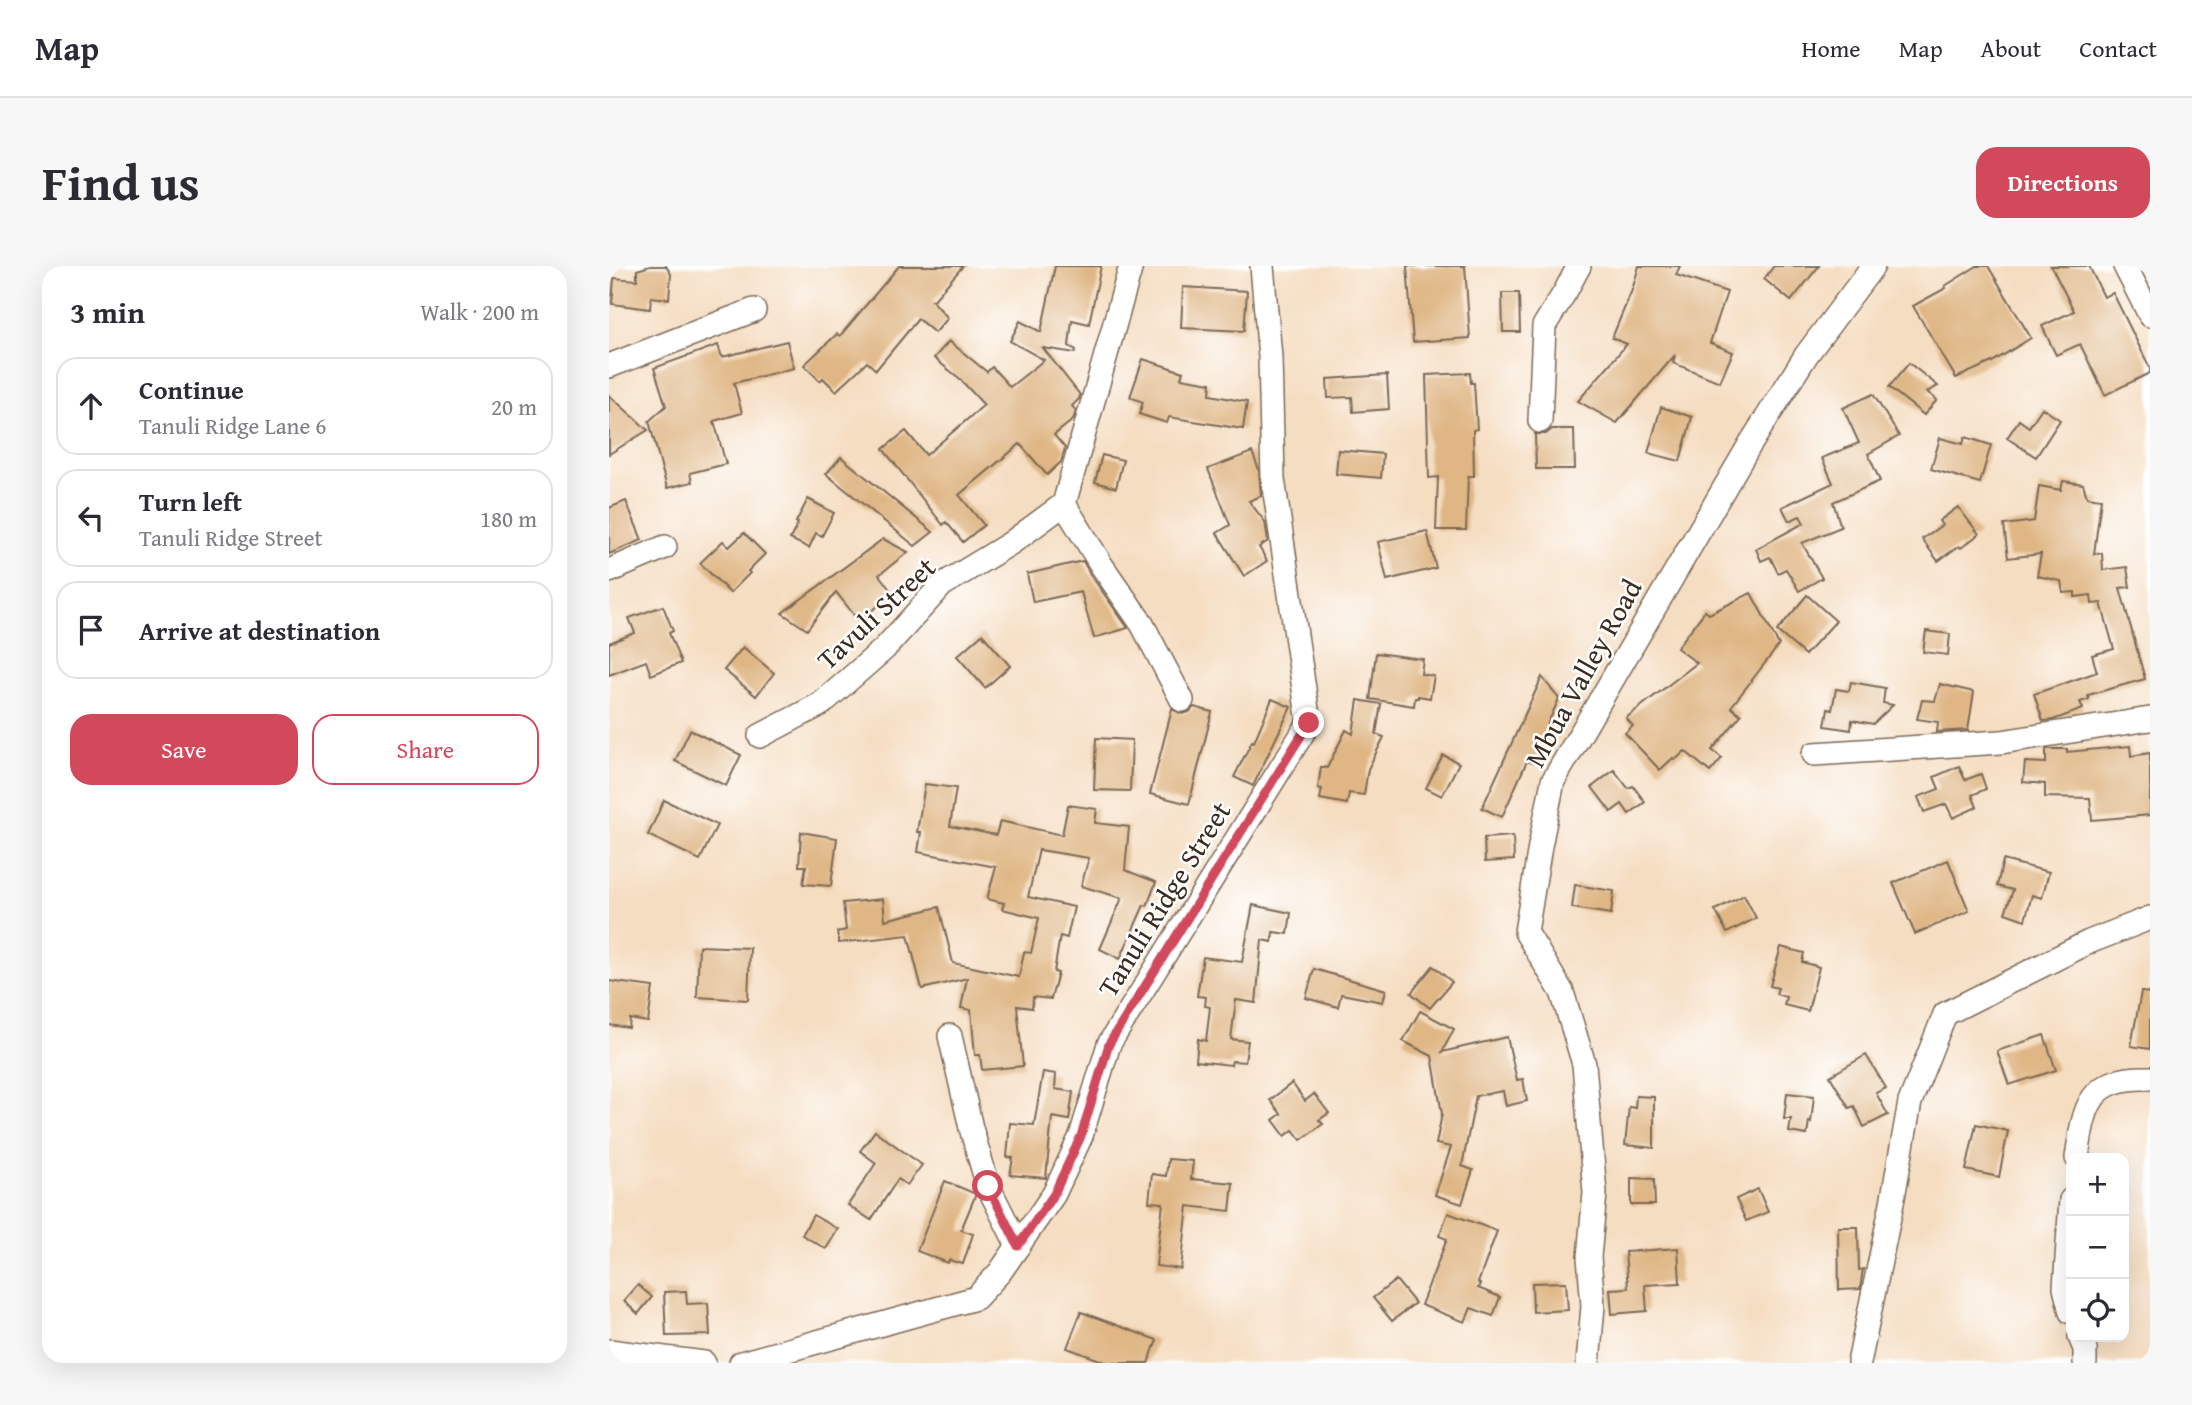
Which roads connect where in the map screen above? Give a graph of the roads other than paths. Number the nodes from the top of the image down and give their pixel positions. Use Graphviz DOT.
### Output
graph roads {
  1 [pos="1131,266"];
  2 [pos="1262,266"];
  3 [pos="1579,266"];
  4 [pos="1873,266"];
  5 [pos="2125,266"];
  6 [pos="754,310"];
  7 [pos="2150,315"];
  8 [pos="609,366"];
  9 [pos="1540,421"];
  10 [pos="1064,504"];
  11 [pos="665,547"];
  12 [pos="609,571"];
  13 [pos="1182,699"];
  14 [pos="2150,719"];
  15 [pos="759,736"];
  16 [pos="1814,754"];
  17 [pos="2150,918"];
  18 [pos="950,1036"];
  19 [pos="2150,1078"];
  20 [pos="2078,1153"];
  21 [pos="2070,1216"];
  22 [pos="1018,1246"];
  23 [pos="2066,1293"];
  24 [pos="2082,1342"];
  25 [pos="609,1351"];
  26 [pos="704,1363"];
  27 [pos="741,1363"];
  28 [pos="1588,1363"];
  29 [pos="1859,1363"];
  30 [pos="2085,1363"];
  1 -- 10 [label="street"];
  2 -- 22 [label="street, Tanuli Ridge Street"];
  3 -- 9 [label="street"];
  4 -- 28 [label="street, Mbua Valley Road"];
  5 -- 7 [label="street"];
  6 -- 8 [label="street"];
  10 -- 13 [label="street"];
  10 -- 15 [label="street, Tavuli Street"];
  11 -- 12 [label="street"];
  14 -- 16 [label="street"];
  17 -- 29 [label="street"];
  18 -- 22 [label="street"];
  19 -- 20 [label="street"];
  21 -- 23 [label="street"];
  22 -- 27 [label="street, Tanuli Ridge Street"];
  24 -- 30 [label="street"];
  25 -- 26 [label="street"];
}
